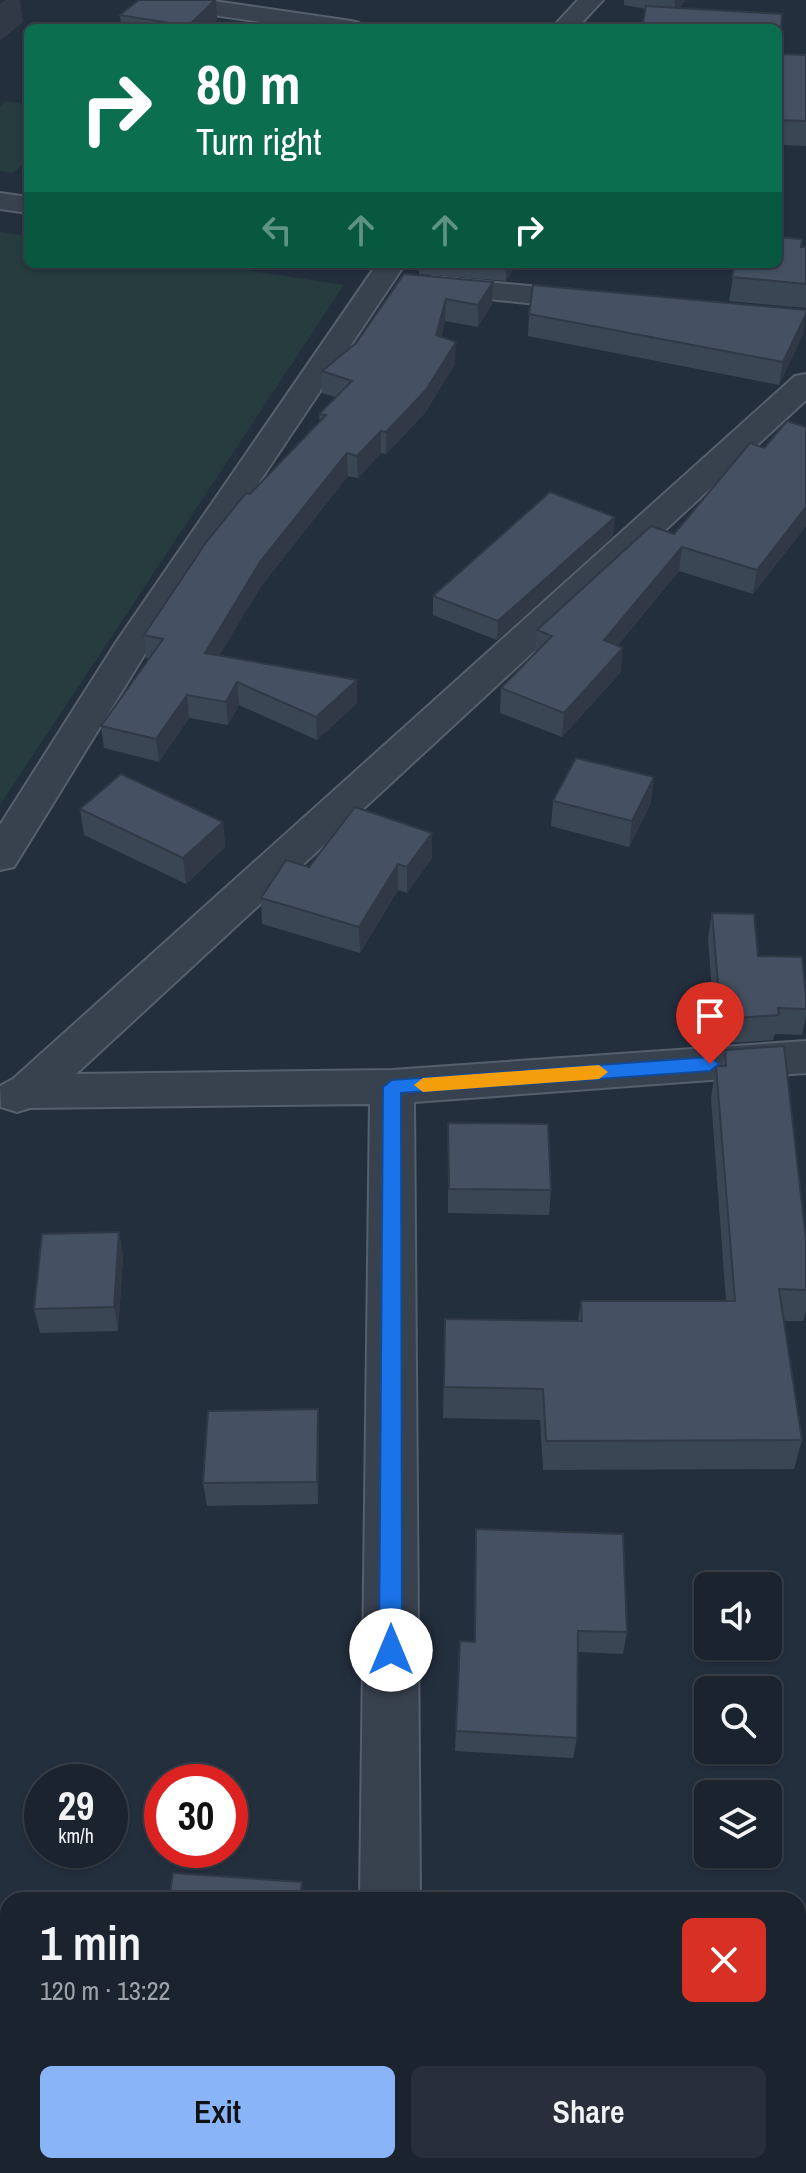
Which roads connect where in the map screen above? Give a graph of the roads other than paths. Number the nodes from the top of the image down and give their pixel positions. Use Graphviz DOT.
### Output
graph roads {
  1 [pos="159,0"];
  2 [pos="591,0"];
  3 [pos="324,24"];
  4 [pos="568,24"];
  5 [pos="0,201"];
  6 [pos="24,204"];
  7 [pos="385,273"];
  8 [pos="616,303"];
  9 [pos="806,383"];
  10 [pos="0,857"];
  11 [pos="806,1057"];
  12 [pos="392,1087"];
  13 [pos="14,1096"];
  14 [pos="390,1892"];
  1 -- 3 [label="street"];
  2 -- 4 [label="street"];
  5 -- 6 [label="street"];
  7 -- 8 [label="street"];
  7 -- 10 [label="street"];
  9 -- 13 [label="street"];
  11 -- 12 [label="street"];
  12 -- 13 [label="street"];
  12 -- 14 [label="street"];
}
